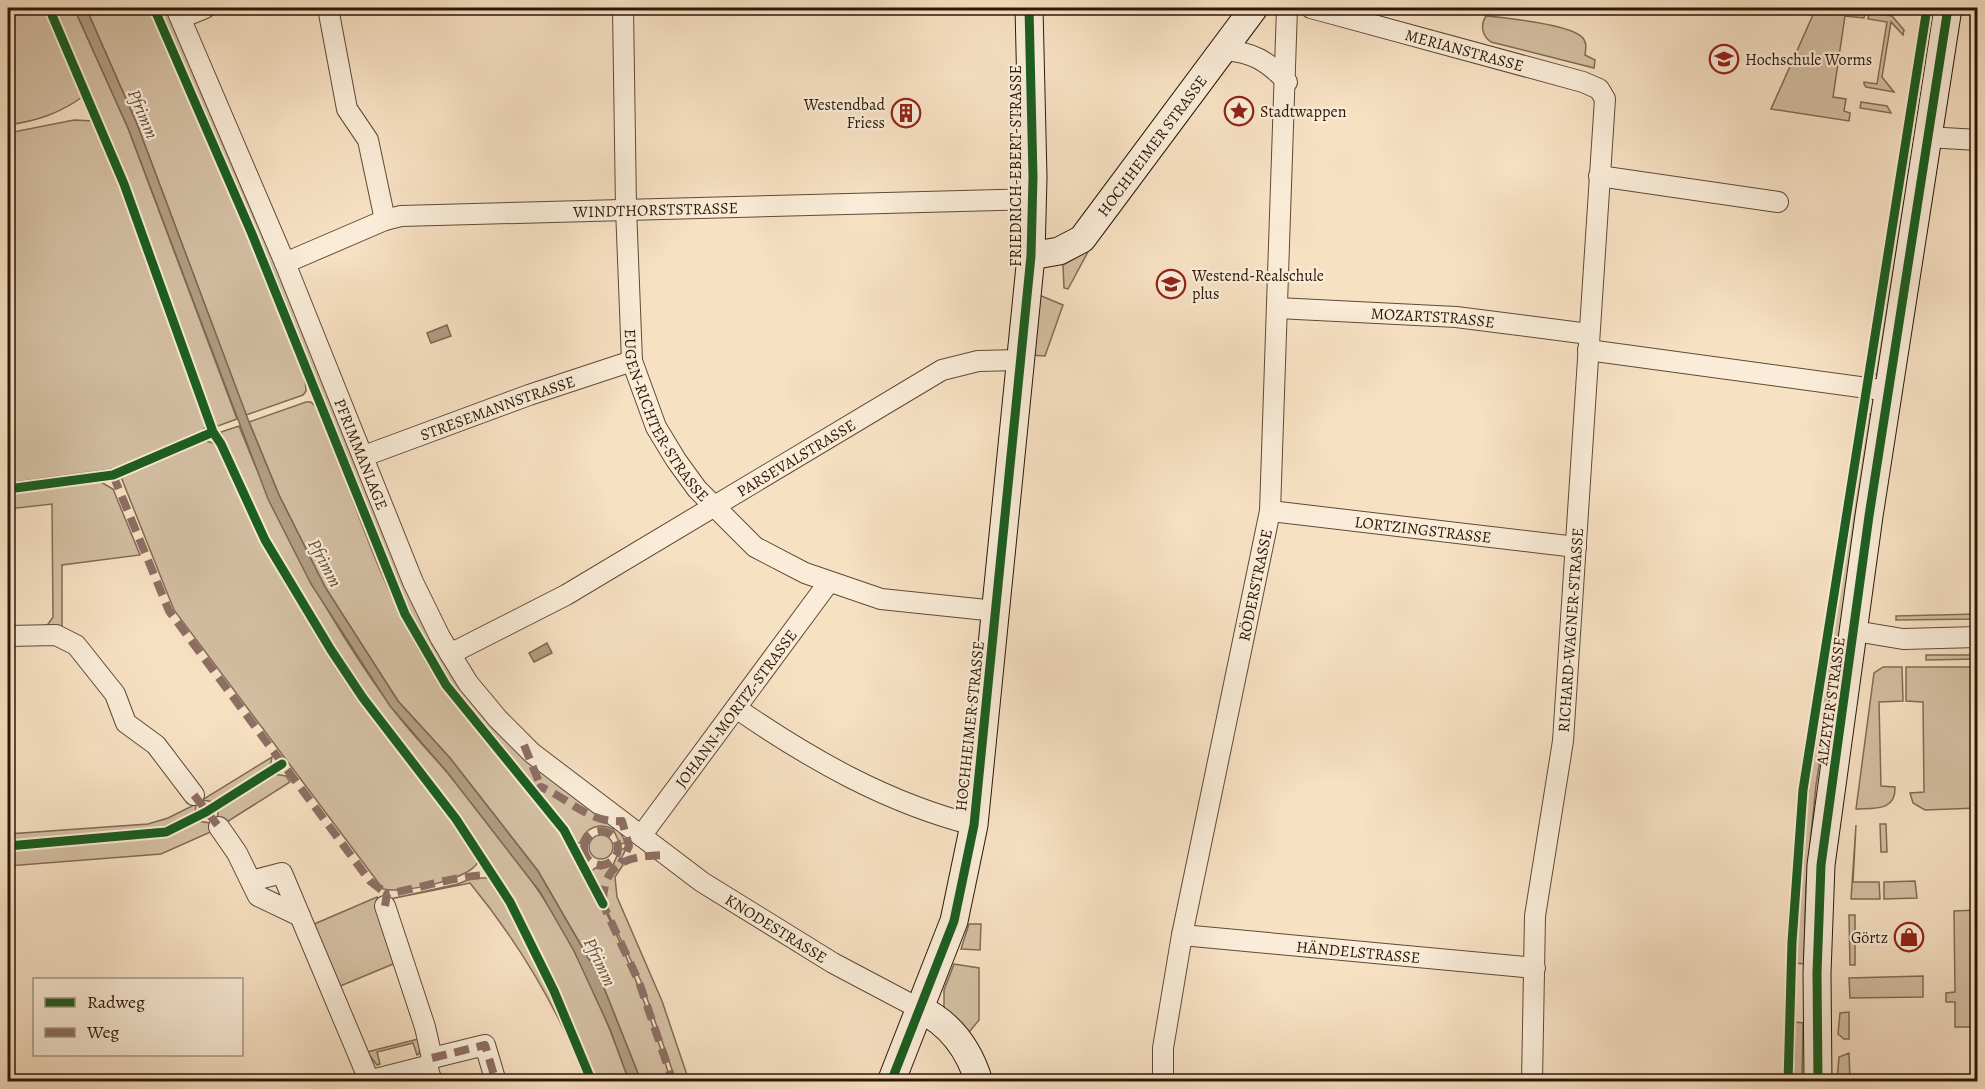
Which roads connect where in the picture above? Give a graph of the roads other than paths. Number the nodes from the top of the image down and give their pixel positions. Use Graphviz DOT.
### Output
graph roads {
  1 [pos="205,8"];
  2 [pos="328,8"];
  3 [pos="622,8"];
  4 [pos="1029,8"];
  5 [pos="1254,8"];
  6 [pos="1287,8"];
  7 [pos="1311,8"];
  8 [pos="1948,8"];
  9 [pos="179,13"];
  10 [pos="1224,50"];
  11 [pos="1287,82"];
  12 [pos="1583,82"];
  13 [pos="1927,137"];
  14 [pos="1977,140"];
  15 [pos="1599,176"];
  16 [pos="1033,199"];
  17 [pos="1778,202"];
  18 [pos="626,208"];
  19 [pos="385,220"];
  20 [pos="1031,256"];
  21 [pos="285,263"];
  22 [pos="1276,308"];
  23 [pos="1589,342"];
  24 [pos="1022,360"];
  25 [pos="632,361"];
  26 [pos="1889,392"];
  27 [pos="364,456"];
  28 [pos="712,505"];
  29 [pos="1270,512"];
  30 [pos="1576,547"];
  31 [pos="830,582"];
  32 [pos="996,611"];
  33 [pos="1855,631"];
  34 [pos="8,636"];
  35 [pos="1977,637"];
  36 [pos="450,654"];
  37 [pos="736,708"];
  38 [pos="194,795"];
  39 [pos="974,825"];
  40 [pos="219,827"];
  41 [pos="641,836"];
  42 [pos="251,881"];
  43 [pos="385,906"];
  44 [pos="300,916"];
  45 [pos="1182,935"];
  46 [pos="1535,968"];
  47 [pos="920,1009"];
  48 [pos="430,1068"];
  49 [pos="367,1081"];
  50 [pos="496,1082"];
  51 [pos="891,1082"];
  52 [pos="979,1082"];
  53 [pos="1163,1082"];
  54 [pos="1532,1082"];
  55 [pos="1818,1082"];
  1 -- 9 [label="street"];
  2 -- 19 [label="street"];
  3 -- 18 [label="street, EUGEN-RICHTER-STRASSE"];
  4 -- 16 [label="street, FRIEDRICH-EBERT-STRASSE"];
  5 -- 10 [label="street, HOCHHEIMER STRASSE"];
  6 -- 11 [label="street, RÖDERSTRASSE"];
  7 -- 12 [label="street, MERIANSTRASSE"];
  8 -- 13 [label="street, ALZEYER STRASSE"];
  9 -- 21 [label="street, PFRIMMANLAGE"];
  10 -- 11 [label="street"];
  10 -- 20 [label="street, HOCHHEIMER STRASSE"];
  11 -- 22 [label="street, RÖDERSTRASSE"];
  12 -- 15 [label="street, RICHARD-WAGNER-STRASSE"];
  13 -- 14 [label="street"];
  13 -- 26 [label="street, ALZEYER STRASSE"];
  15 -- 17 [label="street"];
  15 -- 23 [label="street, RICHARD-WAGNER-STRASSE"];
  16 -- 18 [label="street, WINDTHORSTSTRASSE"];
  16 -- 20 [label="street, FRIEDRICH-EBERT-STRASSE"];
  18 -- 19 [label="street, WINDTHORSTSTRASSE"];
  18 -- 25 [label="street, EUGEN-RICHTER-STRASSE"];
  19 -- 21 [label="street, WINDTHORSTSTRASSE"];
  20 -- 24 [label="street, FRIEDRICH-EBERT-STRASSE"];
  21 -- 27 [label="street, PFRIMMANLAGE"];
  22 -- 23 [label="street, MOZARTSTRASSE"];
  22 -- 29 [label="street, RÖDERSTRASSE"];
  23 -- 26 [label="street, MOZARTSTRASSE"];
  23 -- 30 [label="street, RICHARD-WAGNER-STRASSE"];
  24 -- 28 [label="street, PARSEVALSTRASSE"];
  24 -- 32 [label="street, HOCHHEIMER STRASSE"];
  25 -- 27 [label="street, STRESEMANNSTRASSE"];
  25 -- 28 [label="street, EUGEN-RICHTER-STRASSE"];
  26 -- 33 [label="street, ALZEYER STRASSE"];
  27 -- 36 [label="street, PFRIMMANLAGE"];
  28 -- 31 [label="street, EUGEN-RICHTER-STRASSE"];
  28 -- 36 [label="street, PARSEVALSTRASSE"];
  29 -- 30 [label="street, LORTZINGSTRASSE"];
  29 -- 45 [label="street, RÖDERSTRASSE"];
  30 -- 46 [label="street, RICHARD-WAGNER-STRASSE"];
  31 -- 32 [label="street, EUGEN-RICHTER-STRASSE"];
  31 -- 37 [label="street, JOHANN-MORITZ-STRASSE"];
  32 -- 39 [label="street, HOCHHEIMER STRASSE"];
  33 -- 35 [label="street"];
  33 -- 55 [label="street, ALZEYER STRASSE"];
  34 -- 38 [label="street"];
  36 -- 41 [label="street, PFRIMMANLAGE"];
  37 -- 39 [label="street"];
  37 -- 41 [label="street, JOHANN-MORITZ-STRASSE"];
  39 -- 47 [label="street, HOCHHEIMER STRASSE"];
  40 -- 42 [label="street"];
  41 -- 47 [label="street, KNODESTRASSE"];
  42 -- 44 [label="street"];
  42 -- 44 [label="street"];
  43 -- 48 [label="street"];
  44 -- 49 [label="street"];
  45 -- 46 [label="street, HÄNDELSTRASSE"];
  45 -- 53 [label="street, RÖDERSTRASSE"];
  46 -- 54 [label="street, RICHARD-WAGNER-STRASSE"];
  47 -- 51 [label="street, HOCHHEIMER STRASSE"];
  47 -- 52 [label="street"];
  48 -- 49 [label="street"];
  48 -- 50 [label="street"];
}
